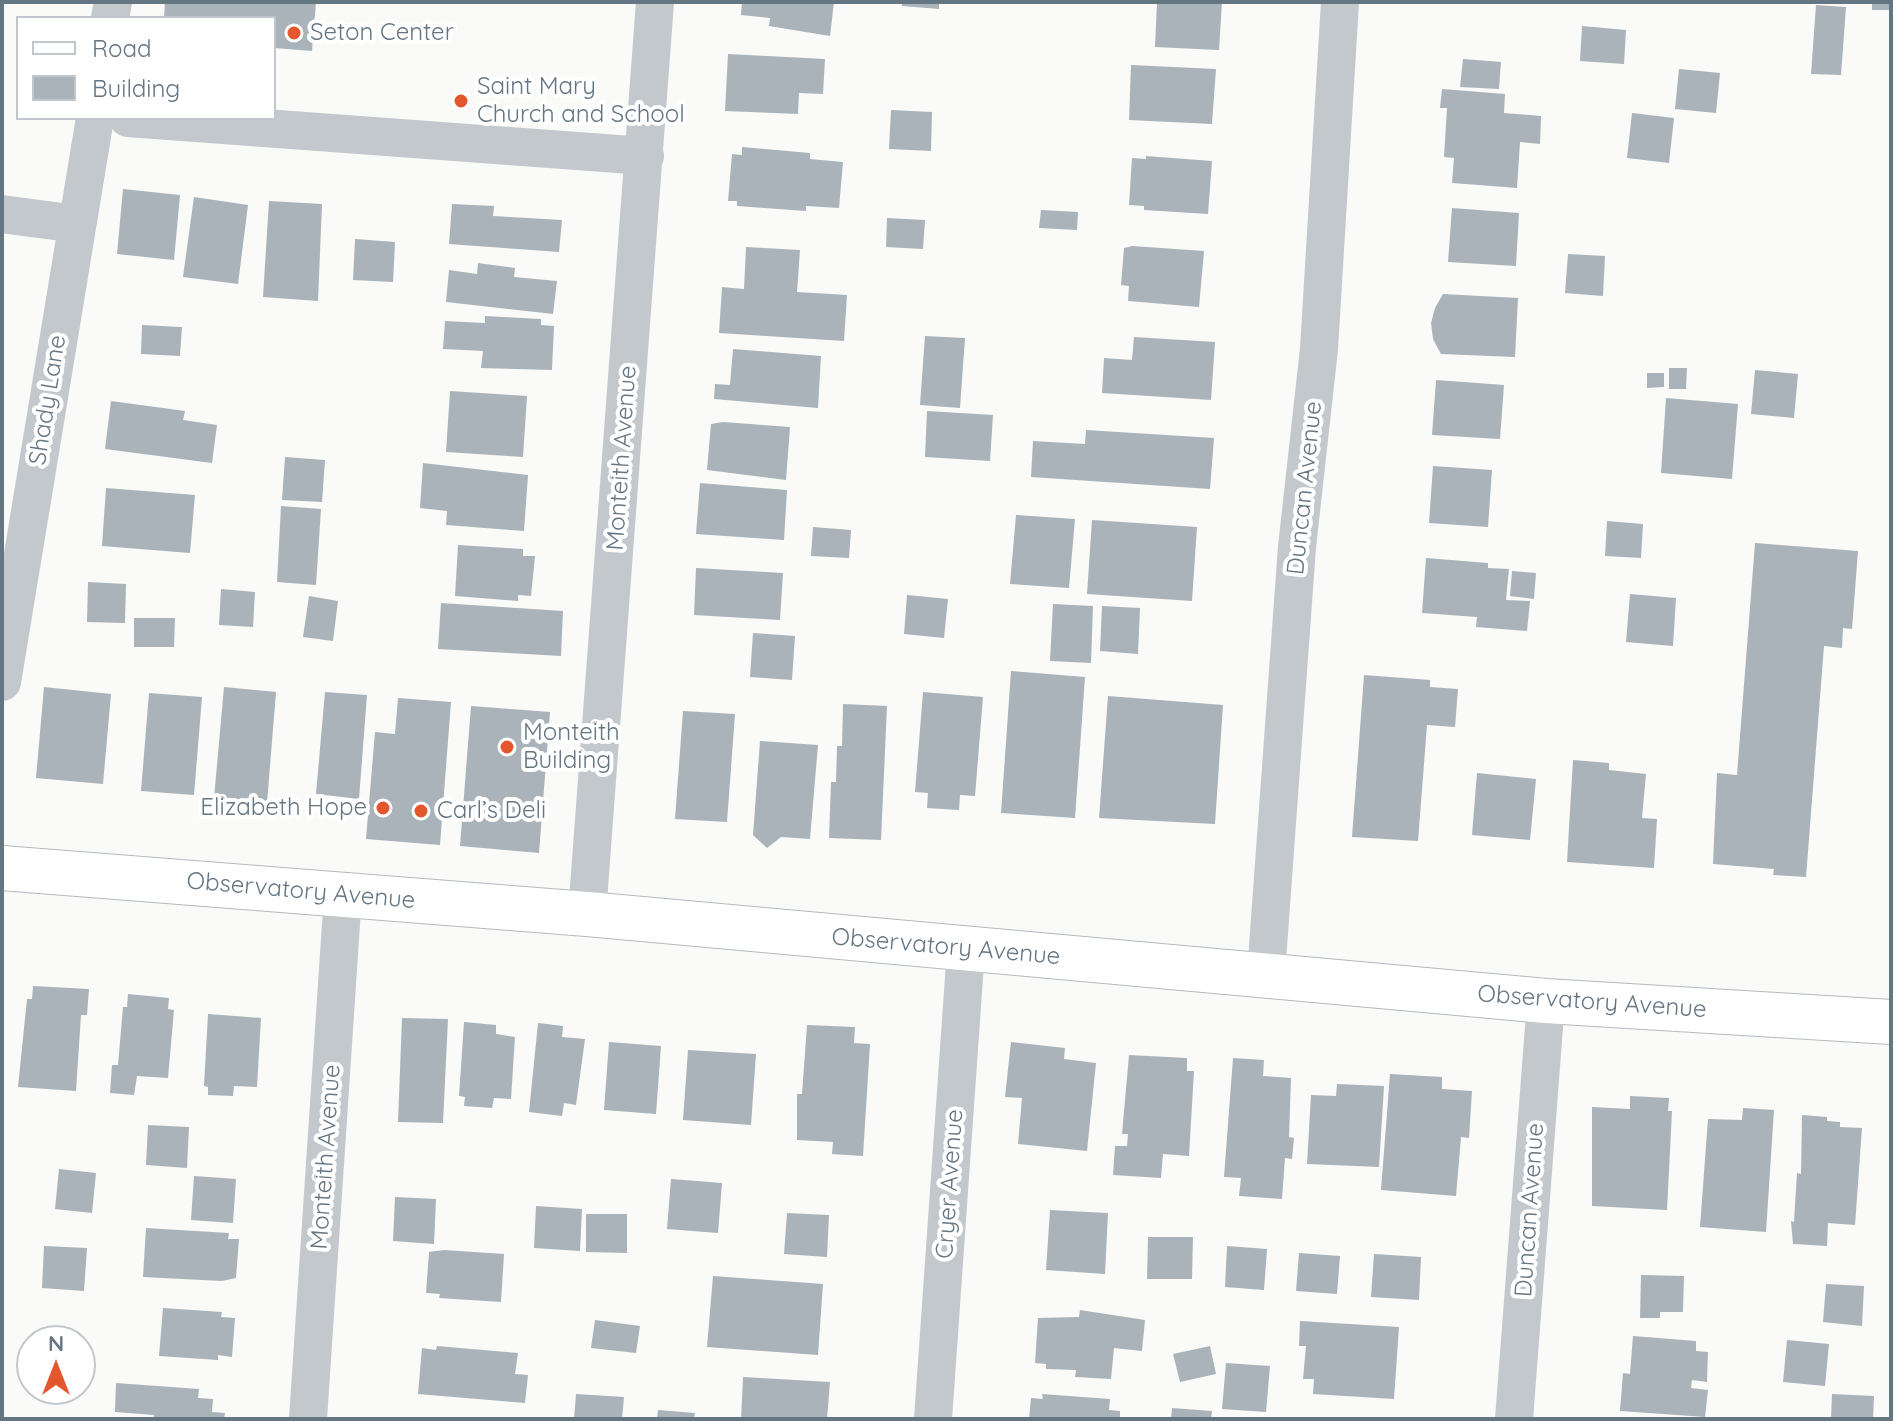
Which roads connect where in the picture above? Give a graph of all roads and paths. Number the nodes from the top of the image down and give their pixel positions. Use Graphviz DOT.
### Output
graph roads {
  1 [pos="655,2"];
  2 [pos="1340,2"];
  3 [pos="95,120"];
  4 [pos="155,120"];
  5 [pos="645,156"];
  6 [pos="2,214"];
  7 [pos="77,224"];
  8 [pos="2,682"];
  9 [pos="2,868"];
  10 [pos="343,894"];
  11 [pos="587,914"];
  12 [pos="966,949"];
  13 [pos="1266,974"];
  14 [pos="1546,1001"];
  15 [pos="1891,1022"];
  16 [pos="308,1419"];
  17 [pos="933,1419"];
  18 [pos="1514,1419"];
  1 -- 5 [label="street, Monteith Avenue"];
  2 -- 13 [label="street, Duncan Avenue"];
  3 -- 7 [label="street, Shady Lane"];
  4 -- 5 [label="street"];
  5 -- 11 [label="street, Monteith Avenue"];
  6 -- 7 [label="street"];
  7 -- 8 [label="street, Shady Lane"];
  9 -- 10 [label="street, Observatory Avenue"];
  10 -- 11 [label="street, Observatory Avenue"];
  10 -- 16 [label="street, Monteith Avenue"];
  11 -- 12 [label="street, Observatory Avenue"];
  12 -- 13 [label="street, Observatory Avenue"];
  12 -- 17 [label="street, Cryer Avenue"];
  13 -- 14 [label="street, Observatory Avenue"];
  14 -- 15 [label="street, Observatory Avenue"];
  14 -- 18 [label="street, Duncan Avenue"];
}
